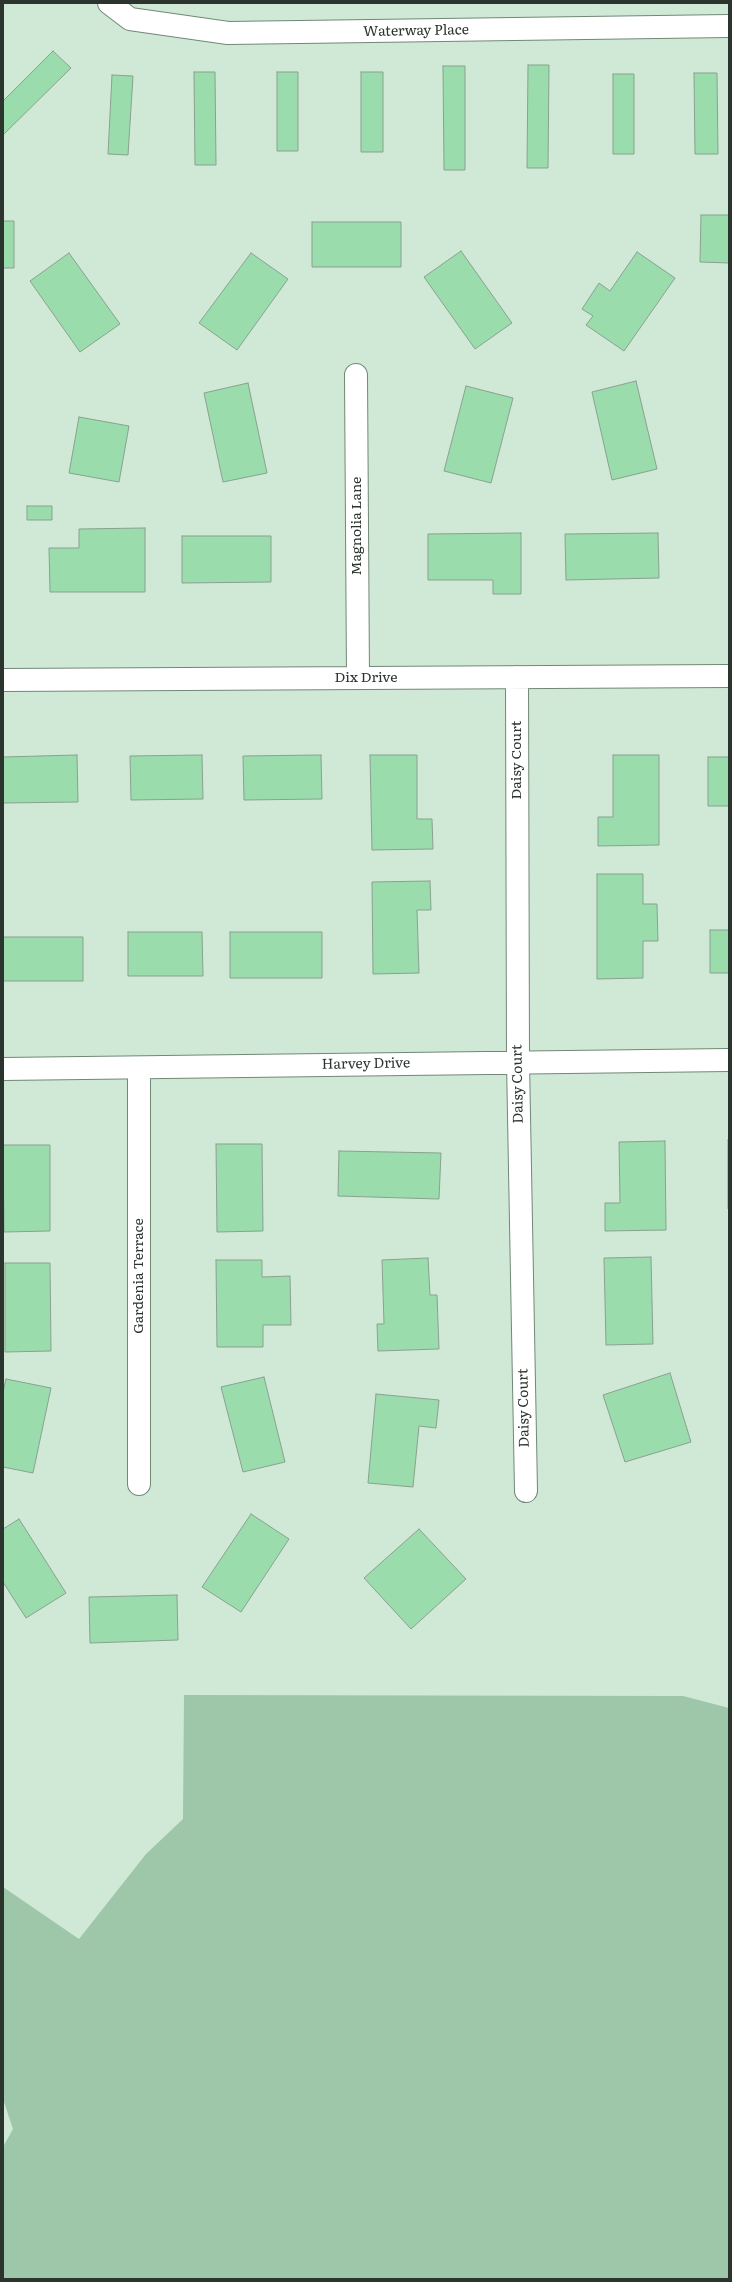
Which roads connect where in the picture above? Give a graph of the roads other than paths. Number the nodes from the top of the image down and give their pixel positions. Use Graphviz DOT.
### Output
graph roads {
  1 [pos="109,3"];
  2 [pos="729,26"];
  3 [pos="356,375"];
  4 [pos="729,676"];
  5 [pos="517,677"];
  6 [pos="358,678"];
  7 [pos="3,680"];
  8 [pos="729,1060"];
  9 [pos="518,1062"];
  10 [pos="139,1068"];
  11 [pos="3,1069"];
  12 [pos="139,1484"];
  13 [pos="526,1491"];
  1 -- 2 [label="street, Waterway Place"];
  3 -- 6 [label="street, Magnolia Lane"];
  4 -- 5 [label="street, Dix Drive"];
  5 -- 6 [label="street, Dix Drive"];
  5 -- 9 [label="street, Daisy Court"];
  6 -- 7 [label="street, Dix Drive"];
  8 -- 9 [label="street, Harvey Drive"];
  9 -- 10 [label="street, Harvey Drive"];
  9 -- 13 [label="street, Daisy Court"];
  10 -- 11 [label="street, Harvey Drive"];
  10 -- 12 [label="street, Gardenia Terrace"];
}
